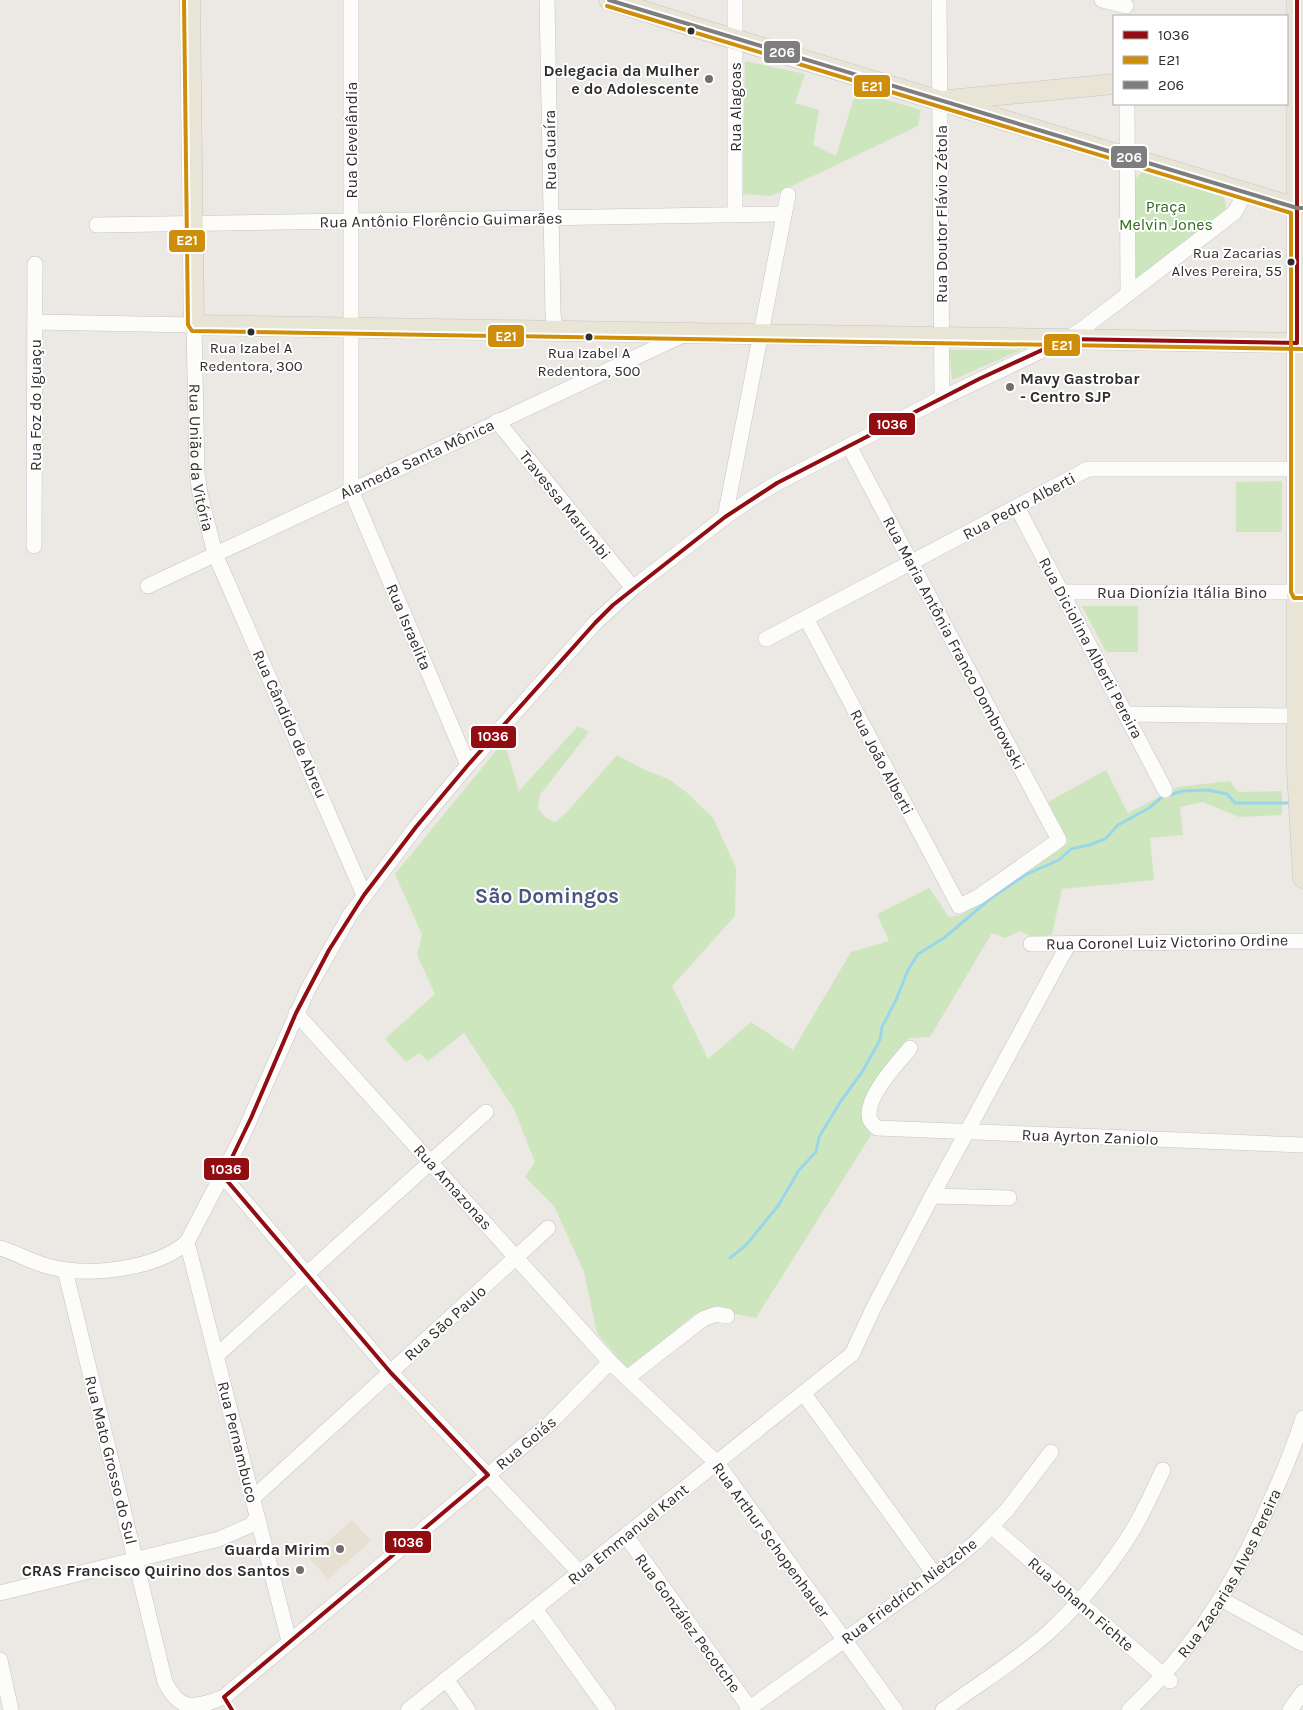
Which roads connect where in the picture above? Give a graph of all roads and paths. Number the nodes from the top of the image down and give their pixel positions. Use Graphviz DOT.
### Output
graph roads {
  1 [pos="190,0"];
  2 [pos="351,0"];
  3 [pos="547,0"];
  4 [pos="609,0"];
  5 [pos="735,0"];
  6 [pos="939,0"];
  7 [pos="1102,0"];
  8 [pos="1297,0"];
  9 [pos="1126,7"];
  10 [pos="735,40"];
  11 [pos="1295,66"];
  12 [pos="1113,84"];
  13 [pos="940,101"];
  14 [pos="1127,105"];
  15 [pos="1127,157"];
  16 [pos="1243,192"];
  17 [pos="788,194"];
  18 [pos="1300,208"];
  19 [pos="784,214"];
  20 [pos="735,215"];
  21 [pos="552,218"];
  22 [pos="351,222"];
  23 [pos="192,224"];
  24 [pos="98,226"];
  25 [pos="35,264"];
  26 [pos="1128,294"];
  27 [pos="35,322"];
  28 [pos="194,325"];
  29 [pos="351,327"];
  30 [pos="555,331"];
  31 [pos="686,333"];
  32 [pos="761,334"];
  33 [pos="942,337"];
  34 [pos="1066,339"];
  35 [pos="1300,343"];
  36 [pos="942,398"];
  37 [pos="497,421"];
  38 [pos="849,446"];
  39 [pos="1297,469"];
  40 [pos="351,490"];
  41 [pos="1017,506"];
  42 [pos="725,517"];
  43 [pos="34,546"];
  44 [pos="215,554"];
  45 [pos="911,563"];
  46 [pos="148,586"];
  47 [pos="632,588"];
  48 [pos="1062,592"];
  49 [pos="1300,592"];
  50 [pos="806,618"];
  51 [pos="766,640"];
  52 [pos="1126,714"];
  53 [pos="1296,716"];
  54 [pos="468,765"];
  55 [pos="1165,790"];
  56 [pos="1303,878"];
  57 [pos="364,895"];
  58 [pos="959,906"];
  59 [pos="1303,941"];
  60 [pos="1031,944"];
  61 [pos="1069,944"];
  62 [pos="296,1013"];
  63 [pos="910,1048"];
  64 [pos="486,1112"];
  65 [pos="967,1132"];
  66 [pos="1303,1145"];
  67 [pos="430,1162"];
  68 [pos="223,1176"];
  69 [pos="932,1196"];
  70 [pos="1009,1198"];
  71 [pos="548,1228"];
  72 [pos="187,1242"];
  73 [pos="2,1249"];
  74 [pos="516,1258"];
  75 [pos="66,1270"];
  76 [pos="307,1274"];
  77 [pos="727,1316"];
  78 [pos="216,1356"];
  79 [pos="610,1362"];
  80 [pos="391,1372"];
  81 [pos="627,1378"];
  82 [pos="804,1394"];
  83 [pos="1303,1418"];
  84 [pos="1303,1450"];
  85 [pos="1051,1452"];
  86 [pos="717,1463"];
  87 [pos="1163,1470"];
  88 [pos="488,1475"];
  89 [pos="253,1498"];
  90 [pos="257,1517"];
  91 [pos="992,1527"];
  92 [pos="626,1536"];
  93 [pos="135,1560"];
  94 [pos="580,1573"];
  95 [pos="935,1575"];
  96 [pos="0,1592"];
  97 [pos="1078,1602"];
  98 [pos="1225,1602"];
  99 [pos="534,1609"];
  100 [pos="844,1640"];
  101 [pos="289,1641"];
  102 [pos="1303,1644"];
  103 [pos="0,1660"];
  104 [pos="1167,1679"];
  105 [pos="446,1680"];
  106 [pos="1303,1692"];
  107 [pos="224,1697"];
  108 [pos="176,1706"];
  109 [pos="202,1708"];
  110 [pos="749,1709"];
  111 [pos="11,1710"];
  112 [pos="232,1710"];
  113 [pos="408,1710"];
  114 [pos="468,1710"];
  115 [pos="608,1710"];
  116 [pos="895,1710"];
  117 [pos="942,1710"];
  118 [pos="1129,1710"];
  119 [pos="1142,1710"];
  120 [pos="1290,1710"];
  1 -- 23 [label="main road, Rua União da Vitória"];
  2 -- 22 [label="street, Rua Clevelândia"];
  3 -- 21 [label="street, Rua Guaíra"];
  4 -- 10 [label="main road"];
  5 -- 10 [label="street, Rua Alagoas"];
  6 -- 13 [label="street, Rua Doutor Flávio Zétola"];
  7 -- 9 [label="street"];
  8 -- 11 [label="main road"];
  10 -- 13 [label="main road"];
  10 -- 20 [label="street, Rua Alagoas"];
  11 -- 18 [label="main road"];
  12 -- 13 [label="main road"];
  13 -- 15 [label="main road"];
  13 -- 33 [label="street, Rua Doutor Flávio Zétola"];
  14 -- 15 [label="street"];
  15 -- 16 [label="main road"];
  15 -- 26 [label="street"];
  16 -- 18 [label="main road"];
  16 -- 26 [label="street"];
  17 -- 19 [label="street"];
  18 -- 35 [label="main road"];
  19 -- 20 [label="street, Rua Antônio Florêncio Guimarães"];
  19 -- 32 [label="street"];
  20 -- 21 [label="street, Rua Antônio Florêncio Guimarães"];
  21 -- 22 [label="street, Rua Antônio Florêncio Guimarães"];
  21 -- 30 [label="street, Rua Guaíra"];
  22 -- 23 [label="street, Rua Antônio Florêncio Guimarães"];
  22 -- 29 [label="street, Rua Clevelândia"];
  23 -- 24 [label="street, Rua Antônio Florêncio Guimarães"];
  23 -- 28 [label="main road, Rua União da Vitória"];
  25 -- 27 [label="street, Rua Foz do Iguaçu"];
  26 -- 34 [label="street"];
  27 -- 28 [label="street"];
  27 -- 43 [label="street, Rua Foz do Iguaçu"];
  28 -- 29 [label="main road"];
  28 -- 44 [label="street, Rua União da Vitória"];
  29 -- 30 [label="main road"];
  29 -- 40 [label="street, Rua Clevelândia"];
  30 -- 31 [label="main road"];
  31 -- 32 [label="main road"];
  31 -- 37 [label="street, Alameda Santa Mônica"];
  32 -- 33 [label="main road"];
  32 -- 42 [label="street"];
  33 -- 34 [label="main road"];
  33 -- 36 [label="street, Rua Doutor Flávio Zétola"];
  34 -- 35 [label="main road"];
  34 -- 36 [label="street"];
  35 -- 39 [label="main road"];
  36 -- 38 [label="street"];
  37 -- 40 [label="street, Alameda Santa Mônica"];
  37 -- 47 [label="street, Travessa Marumbi"];
  38 -- 42 [label="street"];
  38 -- 45 [label="street, Rua Maria Antônia Franco Dombrowski"];
  39 -- 41 [label="street, Rua Pedro Alberti"];
  39 -- 49 [label="main road"];
  40 -- 44 [label="street, Alameda Santa Mônica"];
  40 -- 54 [label="street, Rua Israelita"];
  41 -- 45 [label="street, Rua Pedro Alberti"];
  41 -- 48 [label="street, Rua Diciolina Alberti Pereira"];
  42 -- 47 [label="street"];
  44 -- 46 [label="street, Alameda Santa Mônica"];
  44 -- 57 [label="street, Rua Cândido de Abreu"];
  45 -- 50 [label="street, Rua Pedro Alberti"];
  45 -- 58 [label="street, Rua Maria Antônia Franco Dombrowski"];
  47 -- 54 [label="street"];
  48 -- 49 [label="street, Rua Dionízia Itália Bino"];
  48 -- 52 [label="street, Rua Diciolina Alberti Pereira"];
  49 -- 53 [label="main road"];
  50 -- 51 [label="street, Rua Pedro Alberti"];
  50 -- 58 [label="street, Rua João Alberti"];
  52 -- 53 [label="street"];
  52 -- 55 [label="street, Rua Diciolina Alberti Pereira"];
  53 -- 56 [label="main road"];
  54 -- 57 [label="street"];
  57 -- 62 [label="street"];
  59 -- 61 [label="street, Rua Coronel Luiz Victorino Ordine"];
  60 -- 61 [label="street, Rua Coronel Luiz Victorino Ordine"];
  61 -- 65 [label="street"];
  62 -- 67 [label="street, Rua Amazonas"];
  62 -- 68 [label="street"];
  63 -- 65 [label="street, Rua Ayrton Zaniolo"];
  64 -- 67 [label="street"];
  65 -- 66 [label="street, Rua Ayrton Zaniolo"];
  65 -- 69 [label="street"];
  67 -- 74 [label="street, Rua Amazonas"];
  67 -- 76 [label="street"];
  68 -- 72 [label="street"];
  68 -- 76 [label="street"];
  69 -- 70 [label="street"];
  69 -- 82 [label="street, Rua Emmanuel Kant"];
  71 -- 74 [label="street, Rua São Paulo"];
  72 -- 75 [label="street"];
  72 -- 78 [label="street, Rua Pernambuco"];
  73 -- 75 [label="street"];
  74 -- 79 [label="street, Rua Amazonas"];
  74 -- 80 [label="street, Rua São Paulo"];
  75 -- 93 [label="street, Rua Mato Grosso do Sul"];
  76 -- 78 [label="street"];
  76 -- 80 [label="street"];
  77 -- 81 [label="street"];
  78 -- 89 [label="street, Rua Pernambuco"];
  79 -- 81 [label="street, Rua Arthur Schopenhauer"];
  79 -- 88 [label="street, Rua Goiás"];
  80 -- 88 [label="street"];
  80 -- 89 [label="street, Rua São Paulo"];
  81 -- 86 [label="street, Rua Arthur Schopenhauer"];
  82 -- 86 [label="street, Rua Emmanuel Kant"];
  82 -- 95 [label="street"];
  83 -- 98 [label="street, Rua Zacarias Alves Pereira"];
  84 -- 98 [label="street, Rua Zacarias Alves Pereira"];
  85 -- 91 [label="street, Rua Friedrich Nietzche"];
  86 -- 92 [label="street, Rua Emmanuel Kant"];
  86 -- 100 [label="street, Rua Arthur Schopenhauer"];
  87 -- 97 [label="street"];
  88 -- 94 [label="street"];
  88 -- 101 [label="street, Rua Goiás"];
  89 -- 90 [label="street, Rua Pernambuco"];
  90 -- 93 [label="street"];
  90 -- 101 [label="street, Rua Pernambuco"];
  91 -- 95 [label="street, Rua Friedrich Nietzche"];
  91 -- 97 [label="street, Rua Johann Fichte"];
  92 -- 94 [label="street, Rua Emmanuel Kant"];
  92 -- 110 [label="street, Rua González Pecotche"];
  93 -- 96 [label="street"];
  93 -- 108 [label="street, Rua Mato Grosso do Sul"];
  94 -- 99 [label="street, Rua Emmanuel Kant"];
  95 -- 100 [label="street, Rua Friedrich Nietzche"];
  97 -- 104 [label="street, Rua Johann Fichte"];
  97 -- 117 [label="street"];
  98 -- 102 [label="street"];
  98 -- 104 [label="street, Rua Zacarias Alves Pereira"];
  99 -- 105 [label="street, Rua Emmanuel Kant"];
  99 -- 115 [label="street"];
  100 -- 110 [label="street, Rua Friedrich Nietzche"];
  100 -- 116 [label="street, Rua Arthur Schopenhauer"];
  101 -- 107 [label="street, Rua Goiás"];
  103 -- 111 [label="street"];
  104 -- 118 [label="street, Rua Zacarias Alves Pereira"];
  104 -- 119 [label="street, Rua Zacarias Alves Pereira"];
  105 -- 113 [label="street, Rua Emmanuel Kant"];
  105 -- 114 [label="street"];
  106 -- 120 [label="street"];
  107 -- 109 [label="street, Rua Goiás"];
  107 -- 112 [label="street"];
  108 -- 109 [label="street, Rua Goiás"];
}
